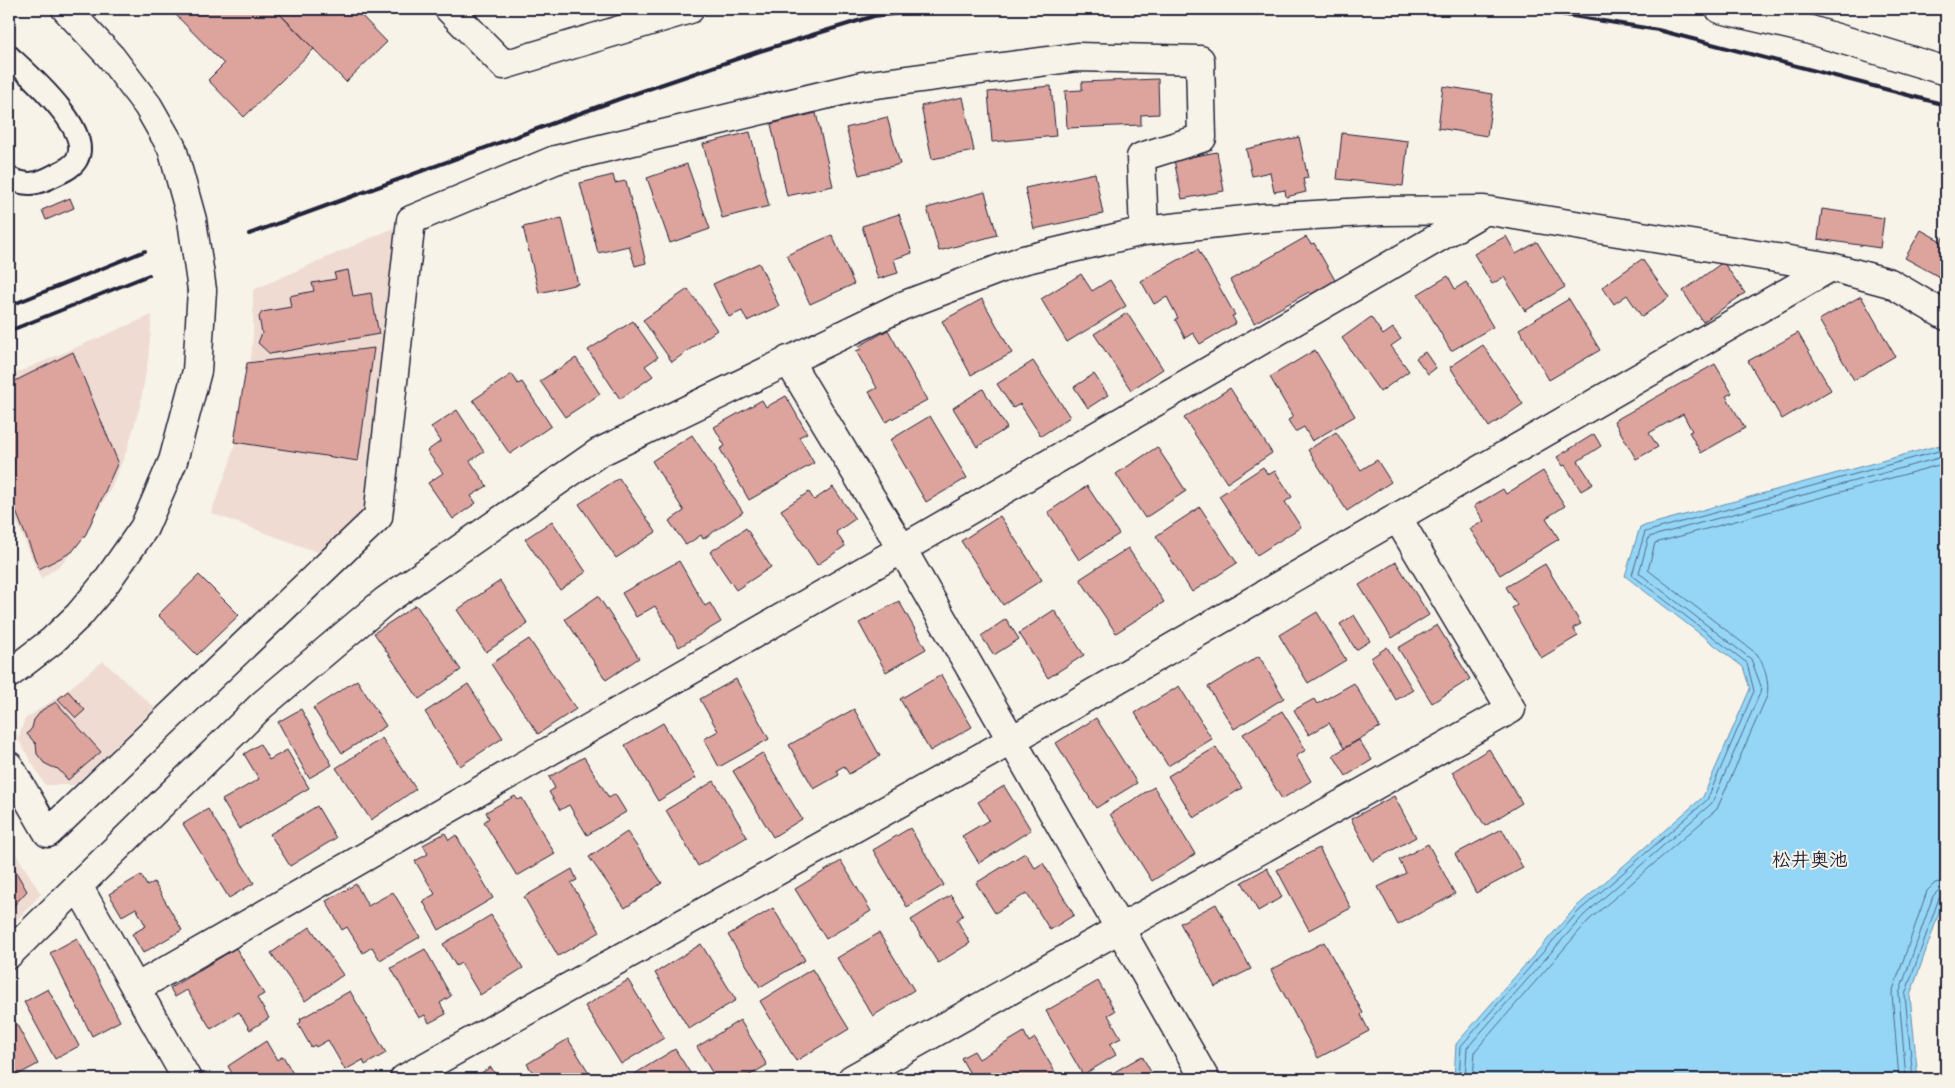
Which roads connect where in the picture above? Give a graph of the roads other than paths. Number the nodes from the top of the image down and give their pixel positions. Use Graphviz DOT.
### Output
graph roads {
  1 [pos="66,9"];
  2 [pos="449,9"];
  3 [pos="690,9"];
  4 [pos="1720,9"];
  5 [pos="9,56"];
  6 [pos="1946,71"];
  7 [pos="9,178"];
  8 [pos="1484,210"];
  9 [pos="1144,232"];
  10 [pos="1830,267"];
  11 [pos="1946,316"];
  12 [pos="788,360"];
  13 [pos="1398,517"];
  14 [pos="902,549"];
  15 [pos="9,674"];
  16 [pos="1012,740"];
  17 [pos="9,766"];
  18 [pos="78,886"];
  19 [pos="1120,928"];
  20 [pos="9,954"];
  21 [pos="136,988"];
  22 [pos="187,1079"];
  23 [pos="404,1079"];
  24 [pos="852,1079"];
  25 [pos="1205,1079"];
  1 -- 15 [label="street, bridge"];
  2 -- 3 [label="street"];
  4 -- 6 [label="street"];
  5 -- 7 [label="lane"];
  8 -- 9 [label="street"];
  8 -- 10 [label="street"];
  8 -- 14 [label="street"];
  9 -- 12 [label="street"];
  9 -- 17 [label="street"];
  10 -- 11 [label="street"];
  10 -- 13 [label="street"];
  12 -- 14 [label="street"];
  12 -- 18 [label="street"];
  13 -- 16 [label="street"];
  13 -- 19 [label="street"];
  14 -- 16 [label="street"];
  14 -- 21 [label="street"];
  16 -- 19 [label="street"];
  16 -- 23 [label="street"];
  18 -- 20 [label="street"];
  18 -- 21 [label="street"];
  19 -- 24 [label="street"];
  19 -- 25 [label="street"];
  21 -- 22 [label="street"];
}
